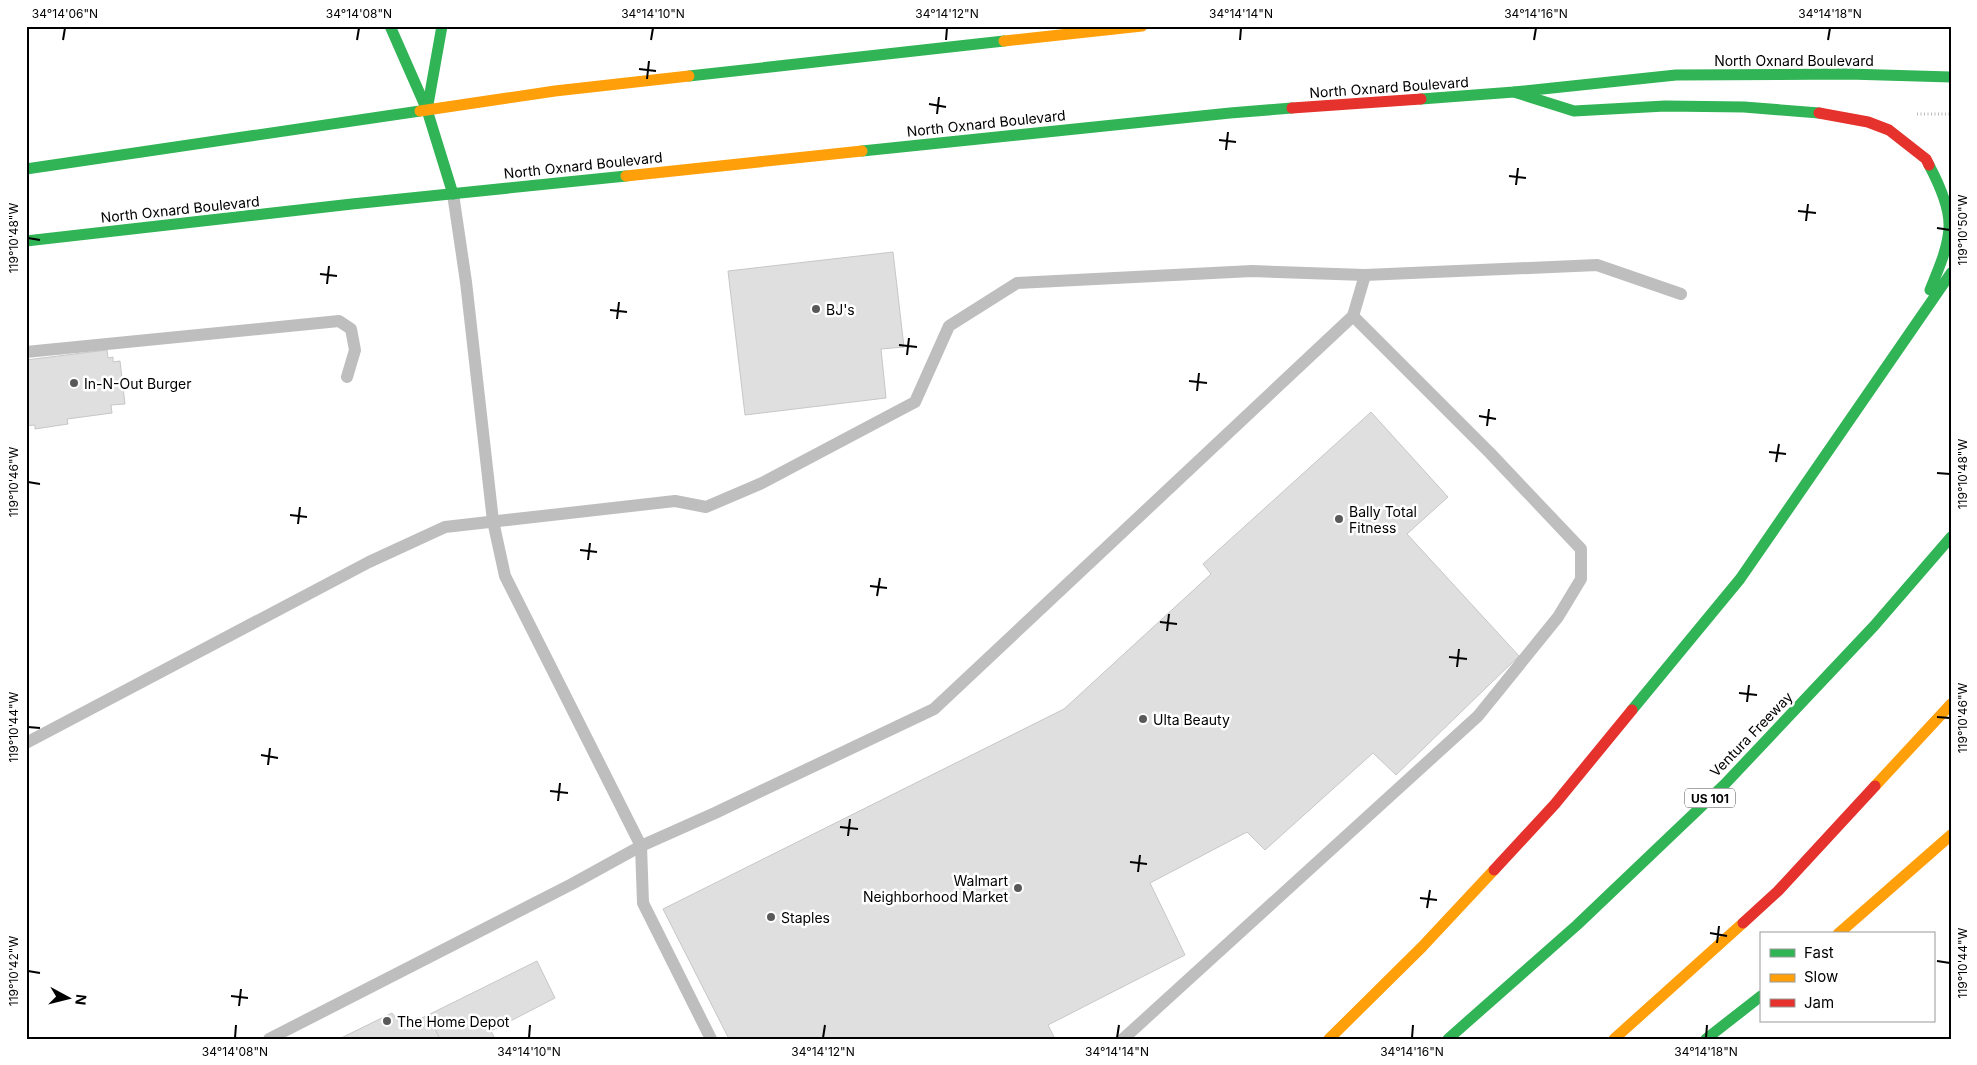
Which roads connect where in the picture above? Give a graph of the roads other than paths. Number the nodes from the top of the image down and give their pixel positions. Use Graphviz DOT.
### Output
graph roads {
  1 [pos="390,26"];
  2 [pos="442,26"];
  3 [pos="1142,26"];
  4 [pos="1951,77"];
  5 [pos="1514,92"];
  6 [pos="427,110"];
  7 [pos="26,170"];
  8 [pos="453,194"];
  9 [pos="26,241"];
  10 [pos="1951,273"];
  11 [pos="1365,275"];
  12 [pos="1681,294"];
  13 [pos="1353,316"];
  14 [pos="1917,324"];
  15 [pos="26,352"];
  16 [pos="347,377"];
  17 [pos="493,520"];
  18 [pos="1951,537"];
  19 [pos="1951,704"];
  20 [pos="26,743"];
  21 [pos="1951,835"];
  22 [pos="641,846"];
  23 [pos="1840,932"];
  24 [pos="1760,997"];
  25 [pos="269,1039"];
  26 [pos="711,1039"];
  27 [pos="1123,1039"];
  28 [pos="1329,1039"];
  29 [pos="1448,1039"];
  30 [pos="1614,1039"];
  31 [pos="1706,1039"];
  1 -- 6 [label="main road"];
  2 -- 6 [label="main road"];
  3 -- 6 [label="main road"];
  4 -- 5 [label="main road, North Oxnard Boulevard"];
  5 -- 8 [label="main road, North Oxnard Boulevard"];
  5 -- 14 [label="main road"];
  6 -- 7 [label="main road"];
  6 -- 8 [label="main road"];
  8 -- 9 [label="main road, North Oxnard Boulevard"];
  8 -- 17 [label="lane"];
  10 -- 14 [label="main road"];
  11 -- 12 [label="lane"];
  11 -- 13 [label="lane"];
  11 -- 17 [label="lane"];
  13 -- 22 [label="lane"];
  13 -- 27 [label="lane"];
  14 -- 28 [label="main road"];
  15 -- 16 [label="lane"];
  17 -- 20 [label="lane"];
  17 -- 22 [label="lane"];
  18 -- 29 [label="main road, Ventura Freeway / US 101"];
  19 -- 30 [label="main road"];
  21 -- 23 [label="main road"];
  22 -- 25 [label="lane"];
  22 -- 26 [label="lane"];
  24 -- 31 [label="main road"];
}
